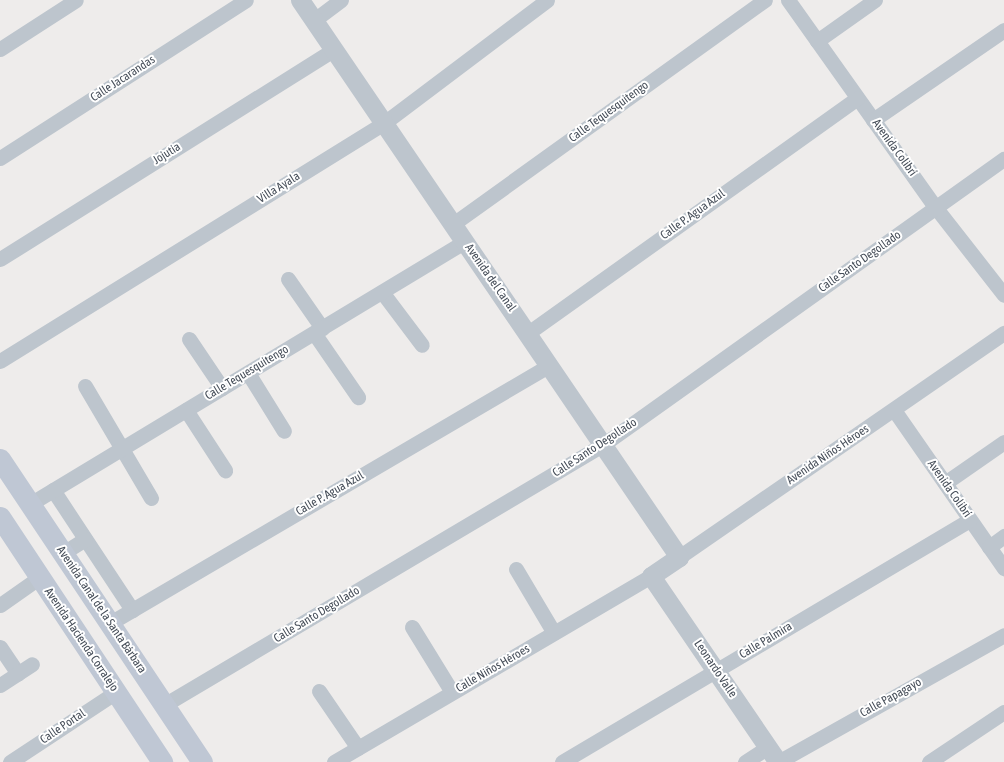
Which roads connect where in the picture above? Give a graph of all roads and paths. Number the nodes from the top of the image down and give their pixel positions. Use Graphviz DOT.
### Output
graph roads {
  1 [pos="76,0"];
  2 [pos="246,0"];
  3 [pos="300,0"];
  4 [pos="341,0"];
  5 [pos="547,0"];
  6 [pos="765,0"];
  7 [pos="788,0"];
  8 [pos="875,0"];
  9 [pos="313,21"];
  10 [pos="1004,30"];
  11 [pos="817,41"];
  12 [pos="0,49"];
  13 [pos="333,50"];
  14 [pos="857,98"];
  15 [pos="873,120"];
  16 [pos="384,123"];
  17 [pos="0,158"];
  18 [pos="1004,159"];
  19 [pos="936,208"];
  20 [pos="453,224"];
  21 [pos="464,242"];
  22 [pos="0,259"];
  23 [pos="288,279"];
  24 [pos="382,292"];
  25 [pos="1004,294"];
  26 [pos="318,330"];
  27 [pos="528,333"];
  28 [pos="1004,333"];
  29 [pos="189,339"];
  30 [pos="422,345"];
  31 [pos="0,361"];
  32 [pos="550,365"];
  33 [pos="248,373"];
  34 [pos="84,386"];
  35 [pos="222,388"];
  36 [pos="358,397"];
  37 [pos="186,410"];
  38 [pos="894,410"];
  39 [pos="284,431"];
  40 [pos="1004,442"];
  41 [pos="604,444"];
  42 [pos="122,449"];
  43 [pos="0,459"];
  44 [pos="225,470"];
  45 [pos="945,483"];
  46 [pos="53,490"];
  47 [pos="151,498"];
  48 [pos="30,504"];
  49 [pos="970,520"];
  50 [pos="1,522"];
  51 [pos="74,522"];
  52 [pos="52,536"];
  53 [pos="1004,536"];
  54 [pos="86,539"];
  55 [pos="989,547"];
  56 [pos="63,553"];
  57 [pos="679,557"];
  58 [pos="1004,568"];
  59 [pos="516,569"];
  60 [pos="651,576"];
  61 [pos="40,577"];
  62 [pos="0,605"];
  63 [pos="132,610"];
  64 [pos="110,623"];
  65 [pos="412,627"];
  66 [pos="554,633"];
  67 [pos="1004,635"];
  68 [pos="0,647"];
  69 [pos="32,664"];
  70 [pos="716,671"];
  71 [pos="18,674"];
  72 [pos="0,685"];
  73 [pos="319,691"];
  74 [pos="116,692"];
  75 [pos="452,692"];
  76 [pos="164,705"];
  77 [pos="1004,712"];
  78 [pos="358,748"];
  79 [pos="775,757"];
  80 [pos="10,762"];
  81 [pos="162,762"];
  82 [pos="202,762"];
  83 [pos="334,762"];
  84 [pos="562,762"];
  85 [pos="745,762"];
  86 [pos="929,762"];
  1 -- 12 [label="street"];
  2 -- 17 [label="street, Calle Jacarandas"];
  3 -- 9 [label="street, Avenida del Canal"];
  4 -- 9 [label="street"];
  5 -- 16 [label="street, Villa Ayala"];
  6 -- 20 [label="street, Calle Tequesquitengo"];
  7 -- 11 [label="street, Avenida Colibrí"];
  8 -- 11 [label="street"];
  9 -- 13 [label="street, Avenida del Canal"];
  10 -- 15 [label="street"];
  11 -- 14 [label="street, Avenida Colibrí"];
  13 -- 16 [label="street, Avenida del Canal"];
  13 -- 22 [label="street, Jojutia"];
  14 -- 15 [label="street, Avenida Colibrí"];
  14 -- 27 [label="street, Calle P. Agua Azul"];
  15 -- 19 [label="street, Avenida Colibrí"];
  16 -- 20 [label="street, Avenida del Canal"];
  16 -- 31 [label="street, Villa Ayala"];
  18 -- 19 [label="street, Calle Santo Degollado"];
  19 -- 25 [label="street, Avenida Colibrí"];
  19 -- 41 [label="street, Calle Santo Degollado"];
  20 -- 21 [label="street, Avenida del Canal"];
  21 -- 24 [label="street, Calle Tequesquitengo"];
  21 -- 27 [label="street, Avenida del Canal"];
  23 -- 26 [label="street"];
  24 -- 26 [label="street, Calle Tequesquitengo"];
  24 -- 30 [label="street"];
  26 -- 33 [label="street, Calle Tequesquitengo"];
  26 -- 36 [label="street"];
  27 -- 32 [label="street, Avenida del Canal"];
  28 -- 38 [label="street, Avenida Niños Héroes"];
  29 -- 35 [label="street"];
  32 -- 41 [label="street, Avenida del Canal"];
  32 -- 63 [label="street, Calle P. Agua Azul"];
  33 -- 35 [label="street, Calle Tequesquitengo"];
  33 -- 39 [label="street"];
  34 -- 42 [label="street"];
  35 -- 37 [label="street, Calle Tequesquitengo"];
  37 -- 42 [label="street, Calle Tequesquitengo"];
  37 -- 44 [label="street"];
  38 -- 45 [label="street, Avenida Colibrí"];
  38 -- 57 [label="street, Avenida Niños Héroes"];
  40 -- 45 [label="street"];
  41 -- 57 [label="street, Avenida del Canal"];
  41 -- 76 [label="street, Calle Santo Degollado"];
  42 -- 46 [label="street, Calle Tequesquitengo"];
  42 -- 47 [label="street"];
  43 -- 48 [label="main road, Avenida Canal de la Santa Bárbara"];
  45 -- 49 [label="street, Avenida Colibrí"];
  46 -- 48 [label="street, Calle Tequesquitengo"];
  46 -- 51 [label="street"];
  48 -- 52 [label="main road, Avenida Canal de la Santa Bárbara"];
  49 -- 55 [label="street, Avenida Colibrí"];
  49 -- 70 [label="street, Calle Palmira"];
  50 -- 61 [label="main road, Avenida Hacienda Corralejo"];
  51 -- 52 [label="street"];
  51 -- 54 [label="street"];
  52 -- 56 [label="main road, Avenida Canal de la Santa Bárbara"];
  53 -- 55 [label="street"];
  54 -- 56 [label="street"];
  54 -- 63 [label="street"];
  55 -- 58 [label="street, Avenida Colibrí"];
  56 -- 64 [label="main road, Avenida Canal de la Santa Bárbara"];
  57 -- 60 [label="street, Avenida Niños Héroes"];
  59 -- 66 [label="street"];
  60 -- 66 [label="street, Calle Niños Héroes"];
  60 -- 70 [label="street, Leonardo Valle"];
  61 -- 62 [label="street"];
  61 -- 74 [label="main road, Avenida Hacienda Corralejo"];
  63 -- 64 [label="street, Calle P. Agua Azul"];
  64 -- 76 [label="main road, Avenida Canal de la Santa Bárbara"];
  65 -- 75 [label="street"];
  66 -- 75 [label="street, Calle Niños Héroes"];
  67 -- 79 [label="street, Calle Papagayo"];
  68 -- 71 [label="street"];
  69 -- 71 [label="street"];
  70 -- 79 [label="street, Leonardo Valle"];
  70 -- 84 [label="street, Calle Palmira"];
  71 -- 72 [label="street"];
  73 -- 78 [label="street"];
  74 -- 80 [label="street, Calle Portal"];
  74 -- 81 [label="main road, Avenida Hacienda Corralejo"];
  75 -- 78 [label="street, Calle Niños Héroes"];
  76 -- 82 [label="main road, Avenida Canal de la Santa Bárbara"];
  77 -- 86 [label="street"];
  78 -- 83 [label="street, Calle Niños Héroes"];
  79 -- 85 [label="street, Calle Papagayo"];
}
